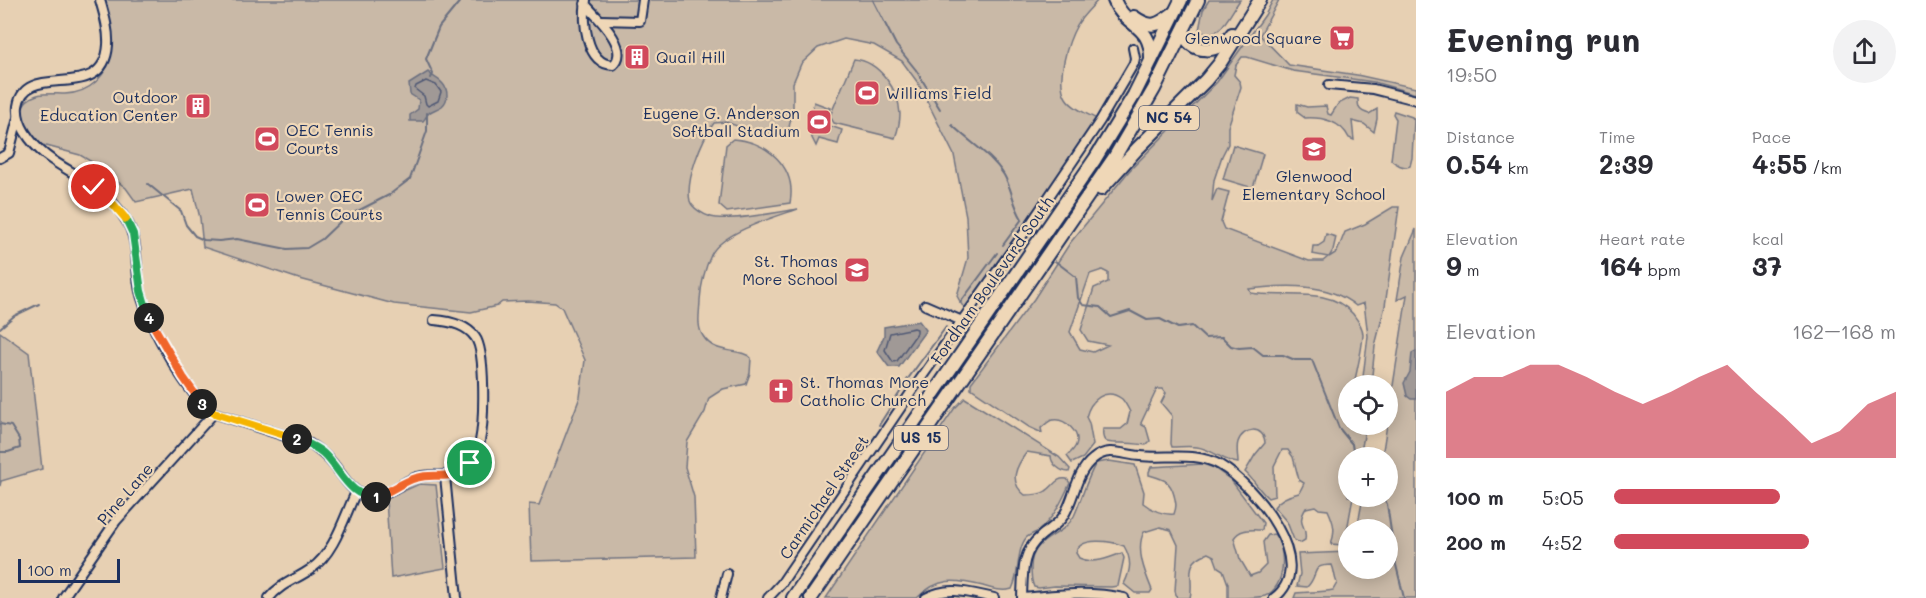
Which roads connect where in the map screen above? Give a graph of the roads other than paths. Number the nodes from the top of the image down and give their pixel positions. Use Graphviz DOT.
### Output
graph roads {
  1 [pos="100,0"];
  2 [pos="643,0"];
  3 [pos="1114,0"];
  4 [pos="1120,0"];
  5 [pos="1198,0"];
  6 [pos="1253,0"];
  7 [pos="1260,0"];
  8 [pos="585,2"];
  9 [pos="1179,5"];
  10 [pos="601,20"];
  11 [pos="1184,31"];
  12 [pos="1133,48"];
  13 [pos="1151,64"];
  14 [pos="1329,85"];
  15 [pos="1416,100"];
  16 [pos="18,117"];
  17 [pos="0,158"];
  18 [pos="1067,228"];
  19 [pos="925,305"];
  20 [pos="434,320"];
  21 [pos="962,321"];
  22 [pos="214,413"];
  23 [pos="445,477"];
  24 [pos="356,492"];
  25 [pos="727,574"];
  26 [pos="63,598"];
  27 [pos="269,598"];
  28 [pos="457,598"];
  29 [pos="721,598"];
  30 [pos="768,598"];
  31 [pos="793,598"];
  32 [pos="811,598"];
  33 [pos="926,598"];
  34 [pos="994,598"];
  35 [pos="1023,598"];
  36 [pos="1124,598"];
  37 [pos="1274,598"];
  1 -- 16 [label="street"];
  2 -- 10 [label="street"];
  3 -- 13 [label="highway"];
  4 -- 9 [label="highway"];
  5 -- 11 [label="highway, Fordham Boulevard South / US 15"];
  6 -- 11 [label="highway"];
  7 -- 18 [label="highway, NC 54"];
  8 -- 10 [label="street"];
  8 -- 10 [label="street"];
  9 -- 13 [label="highway, Fordham Boulevard South / US 15"];
  11 -- 18 [label="highway, Fordham Boulevard South / US 15"];
  12 -- 21 [label="street, Carmichael Street"];
  13 -- 31 [label="highway, Fordham Boulevard South / US 15"];
  14 -- 15 [label="street"];
  16 -- 17 [label="street"];
  16 -- 22 [label="street"];
  18 -- 32 [label="highway, Fordham Boulevard South / US 15"];
  19 -- 21 [label="street"];
  20 -- 23 [label="street"];
  21 -- 30 [label="street, Carmichael Street"];
  22 -- 24 [label="street"];
  22 -- 26 [label="street, Pine Lane"];
  23 -- 24 [label="street"];
  23 -- 28 [label="street"];
  24 -- 27 [label="street"];
  25 -- 29 [label="street"];
  33 -- 34 [label="street"];
  35 -- 36 [label="street"];
  35 -- 37 [label="street"];
}
